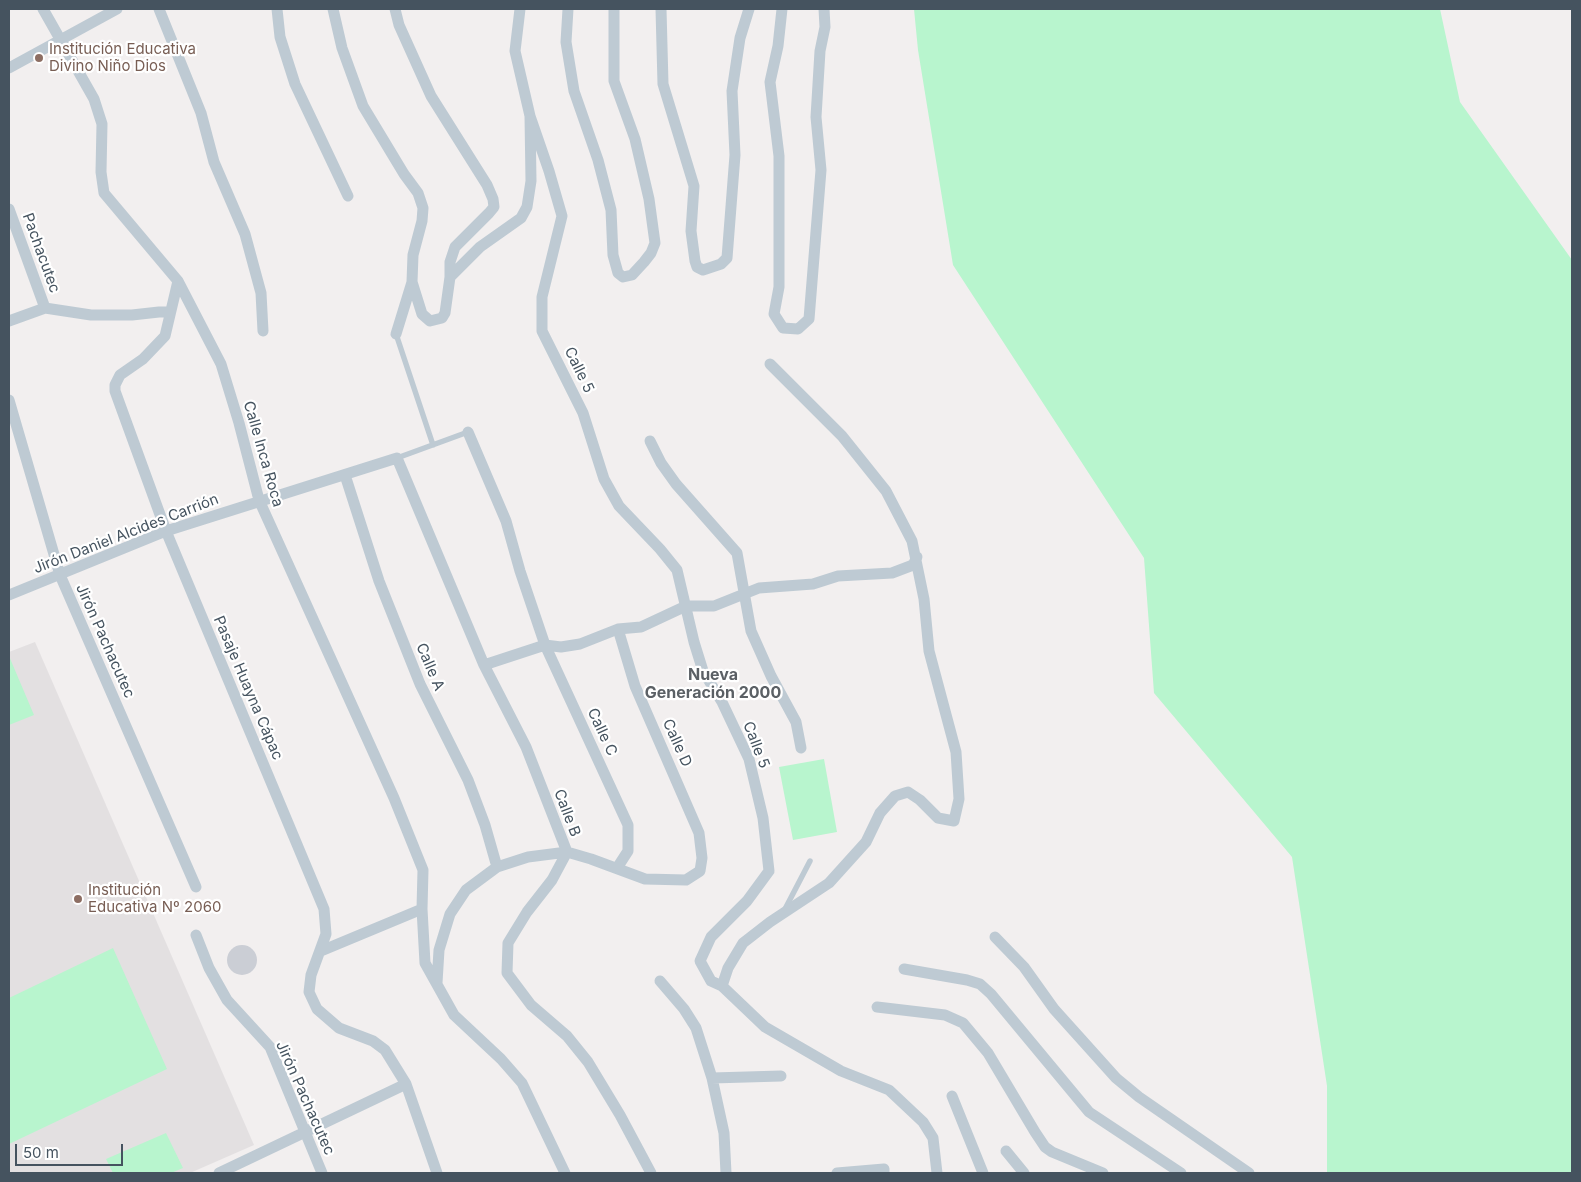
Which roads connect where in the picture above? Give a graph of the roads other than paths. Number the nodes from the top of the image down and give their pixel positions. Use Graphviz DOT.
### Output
graph roads {
  1 [pos="43,9"];
  2 [pos="117,9"];
  3 [pos="159,9"];
  4 [pos="277,9"];
  5 [pos="333,9"];
  6 [pos="395,9"];
  7 [pos="520,9"];
  8 [pos="568,9"];
  9 [pos="614,9"];
  10 [pos="661,9"];
  11 [pos="749,9"];
  12 [pos="782,9"];
  13 [pos="824,9"];
  14 [pos="61,40"];
  15 [pos="9,68"];
  16 [pos="530,116"];
  17 [pos="348,196"];
  18 [pos="9,209"];
  19 [pos="450,277"];
  20 [pos="178,281"];
  21 [pos="412,282"];
  22 [pos="45,308"];
  23 [pos="170,312"];
  24 [pos="9,321"];
  25 [pos="263,331"];
  26 [pos="396,334"];
  27 [pos="770,364"];
  28 [pos="9,400"];
  29 [pos="468,432"];
  30 [pos="650,441"];
  31 [pos="433,445"];
  32 [pos="398,458"];
  33 [pos="344,475"];
  34 [pos="259,500"];
  35 [pos="166,531"];
  36 [pos="916,557"];
  37 [pos="60,575"];
  38 [pos="744,594"];
  39 [pos="9,595"];
  40 [pos="686,606"];
  41 [pos="618,629"];
  42 [pos="545,645"];
  43 [pos="484,665"];
  44 [pos="801,748"];
  45 [pos="566,852"];
  46 [pos="810,861"];
  47 [pos="497,867"];
  48 [pos="617,868"];
  49 [pos="196,887"];
  50 [pos="422,909"];
  51 [pos="781,915"];
  52 [pos="196,935"];
  53 [pos="995,937"];
  54 [pos="321,950"];
  55 [pos="904,969"];
  56 [pos="660,981"];
  57 [pos="437,985"];
  58 [pos="722,986"];
  59 [pos="877,1007"];
  60 [pos="781,1076"];
  61 [pos="712,1078"];
  62 [pos="406,1084"];
  63 [pos="952,1096"];
  64 [pos="304,1133"];
  65 [pos="1006,1151"];
  66 [pos="219,1173"];
  67 [pos="322,1173"];
  68 [pos="437,1173"];
  69 [pos="565,1173"];
  70 [pos="651,1173"];
  71 [pos="726,1173"];
  72 [pos="837,1173"];
  73 [pos="884,1173"];
  74 [pos="938,1173"];
  75 [pos="983,1173"];
  76 [pos="1024,1173"];
  77 [pos="1103,1173"];
  78 [pos="1181,1173"];
  79 [pos="1249,1173"];
  1 -- 14 [label="street, Calle Inca Roca"];
  2 -- 14 [label="street"];
  3 -- 25 [label="street"];
  4 -- 17 [label="street"];
  5 -- 21 [label="street"];
  6 -- 19 [label="street"];
  7 -- 16 [label="street"];
  8 -- 9 [label="street"];
  10 -- 11 [label="street"];
  12 -- 13 [label="street"];
  14 -- 15 [label="street"];
  14 -- 20 [label="street, Calle Inca Roca"];
  16 -- 19 [label="street"];
  16 -- 40 [label="street, Calle 5"];
  18 -- 22 [label="street, Pachacutec"];
  19 -- 21 [label="street"];
  20 -- 23 [label="street, Pasaje Huayna Cápac"];
  20 -- 34 [label="street, Calle Inca Roca"];
  21 -- 26 [label="street"];
  22 -- 23 [label="street"];
  22 -- 24 [label="street"];
  23 -- 35 [label="street, Pasaje Huayna Cápac"];
  26 -- 31 [label="lane"];
  27 -- 36 [label="street"];
  28 -- 37 [label="street, Jirón Pachacutec"];
  29 -- 31 [label="lane"];
  29 -- 42 [label="street, Calle C"];
  30 -- 38 [label="street"];
  31 -- 32 [label="lane"];
  32 -- 33 [label="street, Jirón Daniel Alcides Carrión"];
  32 -- 43 [label="street, Calle B"];
  33 -- 34 [label="street, Jirón Daniel Alcides Carrión"];
  33 -- 47 [label="street, Calle A"];
  34 -- 35 [label="street, Jirón Daniel Alcides Carrión"];
  34 -- 50 [label="street, Calle Inca Roca"];
  35 -- 37 [label="street, Jirón Daniel Alcides Carrión"];
  35 -- 54 [label="street, Pasaje Huayna Cápac"];
  36 -- 38 [label="street"];
  36 -- 51 [label="street"];
  37 -- 39 [label="street, Jirón Daniel Alcides Carrión"];
  37 -- 49 [label="street, Jirón Pachacutec"];
  38 -- 40 [label="street"];
  38 -- 44 [label="street"];
  40 -- 41 [label="street"];
  40 -- 58 [label="street, Calle 5"];
  41 -- 42 [label="street"];
  41 -- 48 [label="street, Calle D"];
  42 -- 43 [label="street"];
  42 -- 48 [label="street, Calle C"];
  43 -- 45 [label="street, Calle B"];
  45 -- 47 [label="street"];
  45 -- 48 [label="street"];
  45 -- 70 [label="street, Calle B"];
  46 -- 51 [label="lane"];
  47 -- 57 [label="street"];
  50 -- 54 [label="street"];
  50 -- 57 [label="street, Calle Inca Roca"];
  51 -- 58 [label="street"];
  52 -- 64 [label="street, Jirón Pachacutec"];
  53 -- 79 [label="street"];
  54 -- 62 [label="street, Pasaje Huayna Cápac"];
  55 -- 78 [label="street"];
  56 -- 61 [label="street"];
  57 -- 69 [label="street, Calle Inca Roca"];
  58 -- 74 [label="street, Calle 5"];
  59 -- 77 [label="street"];
  60 -- 61 [label="street"];
  61 -- 71 [label="street"];
  62 -- 64 [label="street"];
  62 -- 68 [label="street, Pasaje Huayna Cápac"];
  63 -- 75 [label="street"];
  64 -- 66 [label="street"];
  64 -- 67 [label="street, Jirón Pachacutec"];
  65 -- 76 [label="street"];
  72 -- 73 [label="street"];
}
